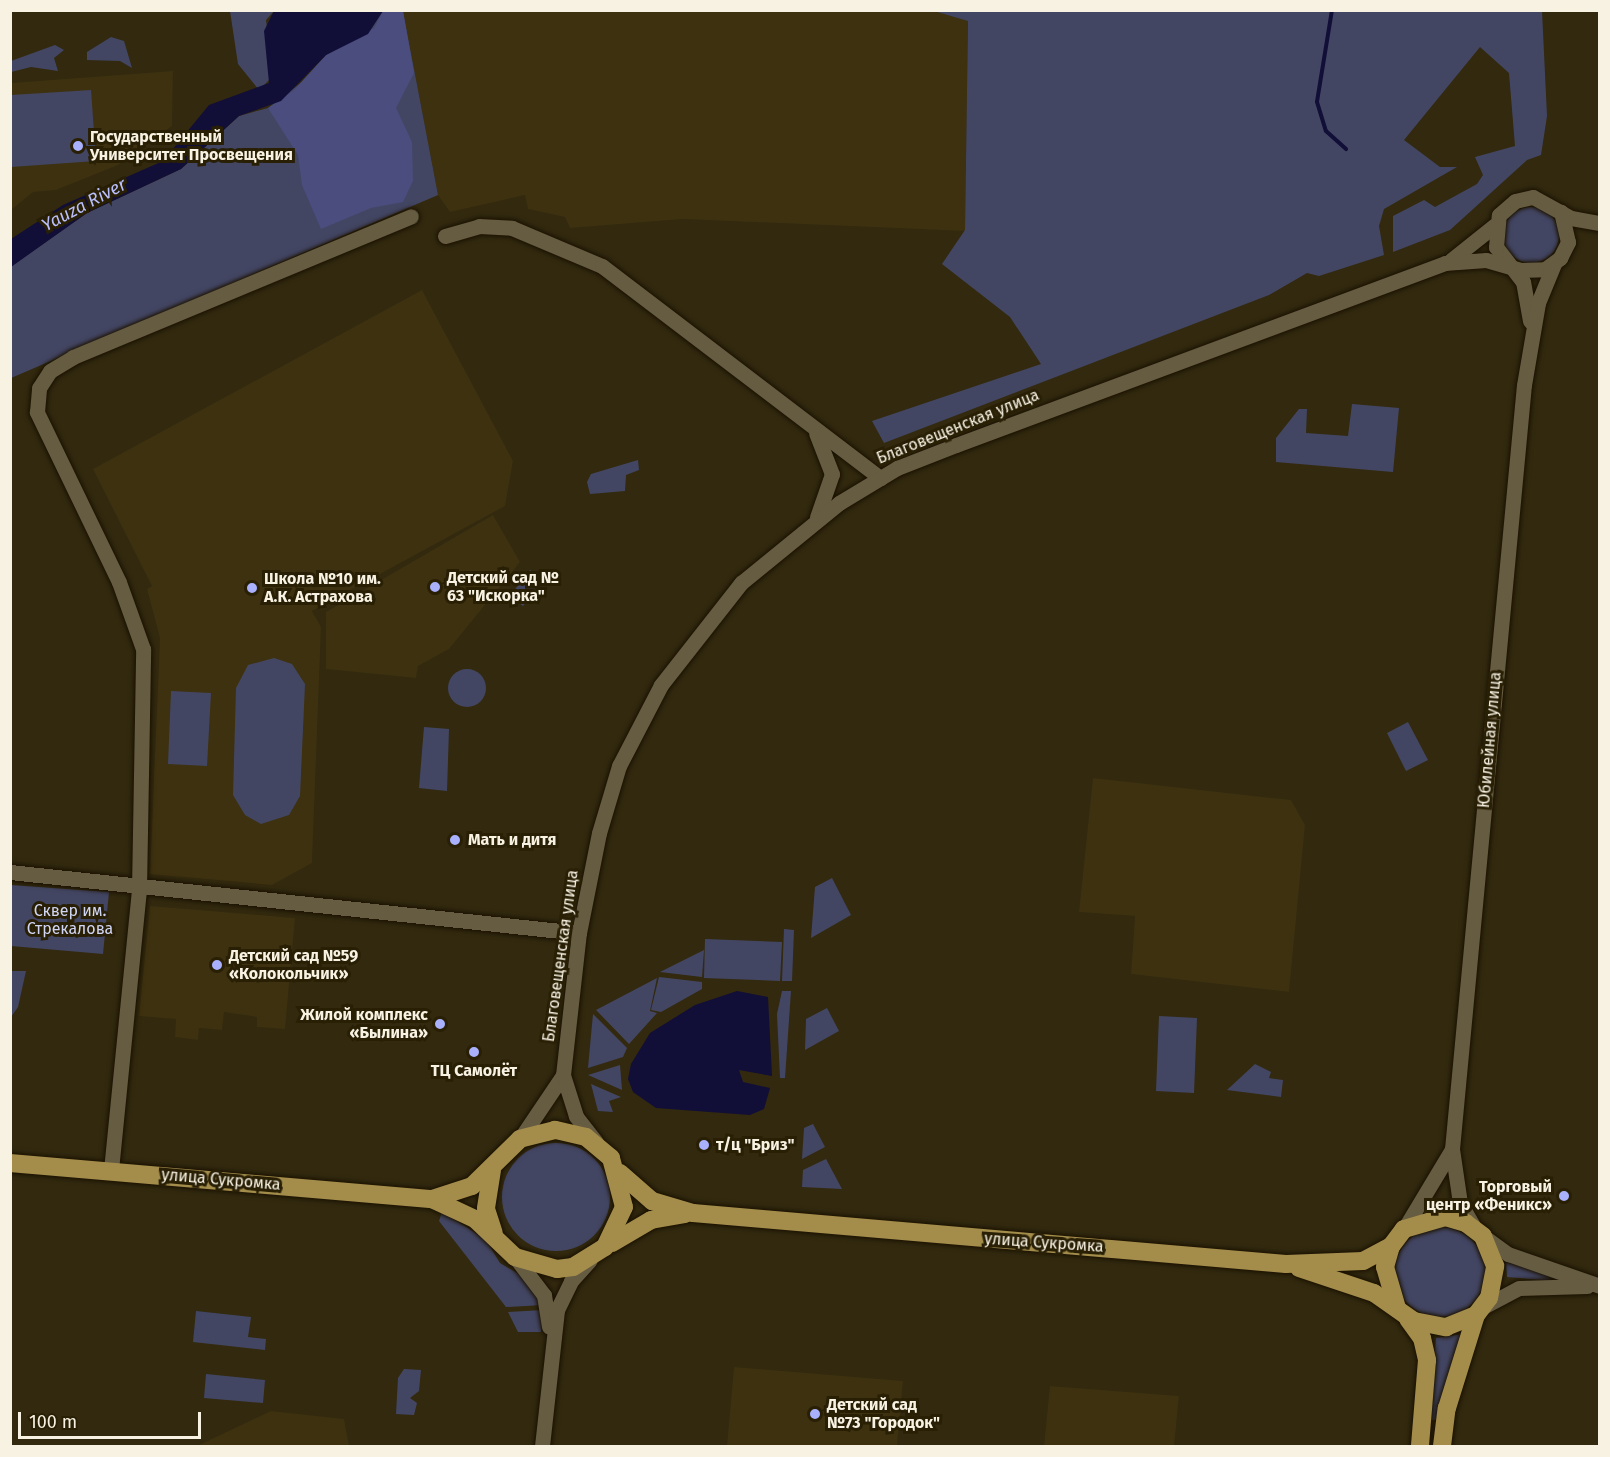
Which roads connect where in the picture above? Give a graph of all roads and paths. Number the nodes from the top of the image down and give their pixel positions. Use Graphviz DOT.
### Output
graph roads {
  1 [pos="1561,212"];
  2 [pos="411,216"];
  3 [pos="1495,225"];
  4 [pos="445,236"];
  5 [pos="1559,257"];
  6 [pos="1445,263"];
  7 [pos="1510,265"];
  8 [pos="1532,331"];
  9 [pos="806,421"];
  10 [pos="880,478"];
  11 [pos="816,519"];
  12 [pos="10,872"];
  13 [pos="138,889"];
  14 [pos="579,933"];
  15 [pos="563,1075"];
  16 [pos="520,1139"];
  17 [pos="597,1144"];
  18 [pos="1452,1149"];
  19 [pos="10,1163"];
  20 [pos="495,1163"];
  21 [pos="111,1170"];
  22 [pos="619,1172"];
  23 [pos="432,1199"];
  24 [pos="693,1213"];
  25 [pos="1404,1229"];
  26 [pos="1479,1232"];
  27 [pos="1391,1246"];
  28 [pos="509,1251"];
  29 [pos="599,1253"];
  30 [pos="1286,1263"];
  31 [pos="1598,1286"];
  32 [pos="1480,1311"];
  33 [pos="1401,1312"];
  34 [pos="550,1338"];
  35 [pos="542,1446"];
  36 [pos="1420,1446"];
  37 [pos="1442,1446"];
  1 -- 3 [label="street"];
  1 -- 5 [label="street"];
  1 -- 5 [label="street"];
  2 -- 13 [label="street"];
  3 -- 6 [label="street"];
  3 -- 7 [label="street"];
  4 -- 9 [label="street"];
  5 -- 7 [label="street"];
  5 -- 8 [label="street, Юбилейная улица"];
  6 -- 7 [label="street"];
  6 -- 10 [label="street, Благовещенская улица"];
  7 -- 8 [label="street, Юбилейная улица"];
  8 -- 18 [label="street, Юбилейная улица"];
  9 -- 10 [label="street"];
  9 -- 11 [label="street"];
  10 -- 11 [label="street, Благовещенская улица"];
  11 -- 14 [label="street, Благовещенская улица"];
  12 -- 13 [label="street"];
  13 -- 14 [label="street"];
  13 -- 21 [label="street"];
  14 -- 15 [label="street, Благовещенская улица"];
  15 -- 16 [label="street"];
  15 -- 17 [label="street"];
  16 -- 17 [label="main road"];
  16 -- 20 [label="main road"];
  17 -- 22 [label="main road"];
  18 -- 25 [label="street, Юбилейная улица"];
  18 -- 26 [label="street, Юбилейная улица"];
  19 -- 21 [label="main road, улица Сукромка"];
  20 -- 23 [label="main road"];
  20 -- 28 [label="main road"];
  21 -- 23 [label="main road, улица Сукромка"];
  22 -- 24 [label="main road, улица Сукромка"];
  22 -- 29 [label="main road"];
  23 -- 28 [label="main road"];
  24 -- 29 [label="main road, улица Сукромка"];
  24 -- 30 [label="main road, улица Сукромка"];
  25 -- 26 [label="main road"];
  25 -- 27 [label="main road"];
  26 -- 31 [label="street"];
  26 -- 32 [label="main road"];
  27 -- 30 [label="main road, улица Сукромка"];
  27 -- 33 [label="main road"];
  28 -- 29 [label="main road"];
  28 -- 34 [label="street"];
  29 -- 34 [label="street"];
  30 -- 33 [label="main road"];
  31 -- 32 [label="street"];
  32 -- 33 [label="main road"];
  32 -- 37 [label="main road"];
  33 -- 36 [label="main road"];
  34 -- 35 [label="street"];
}
